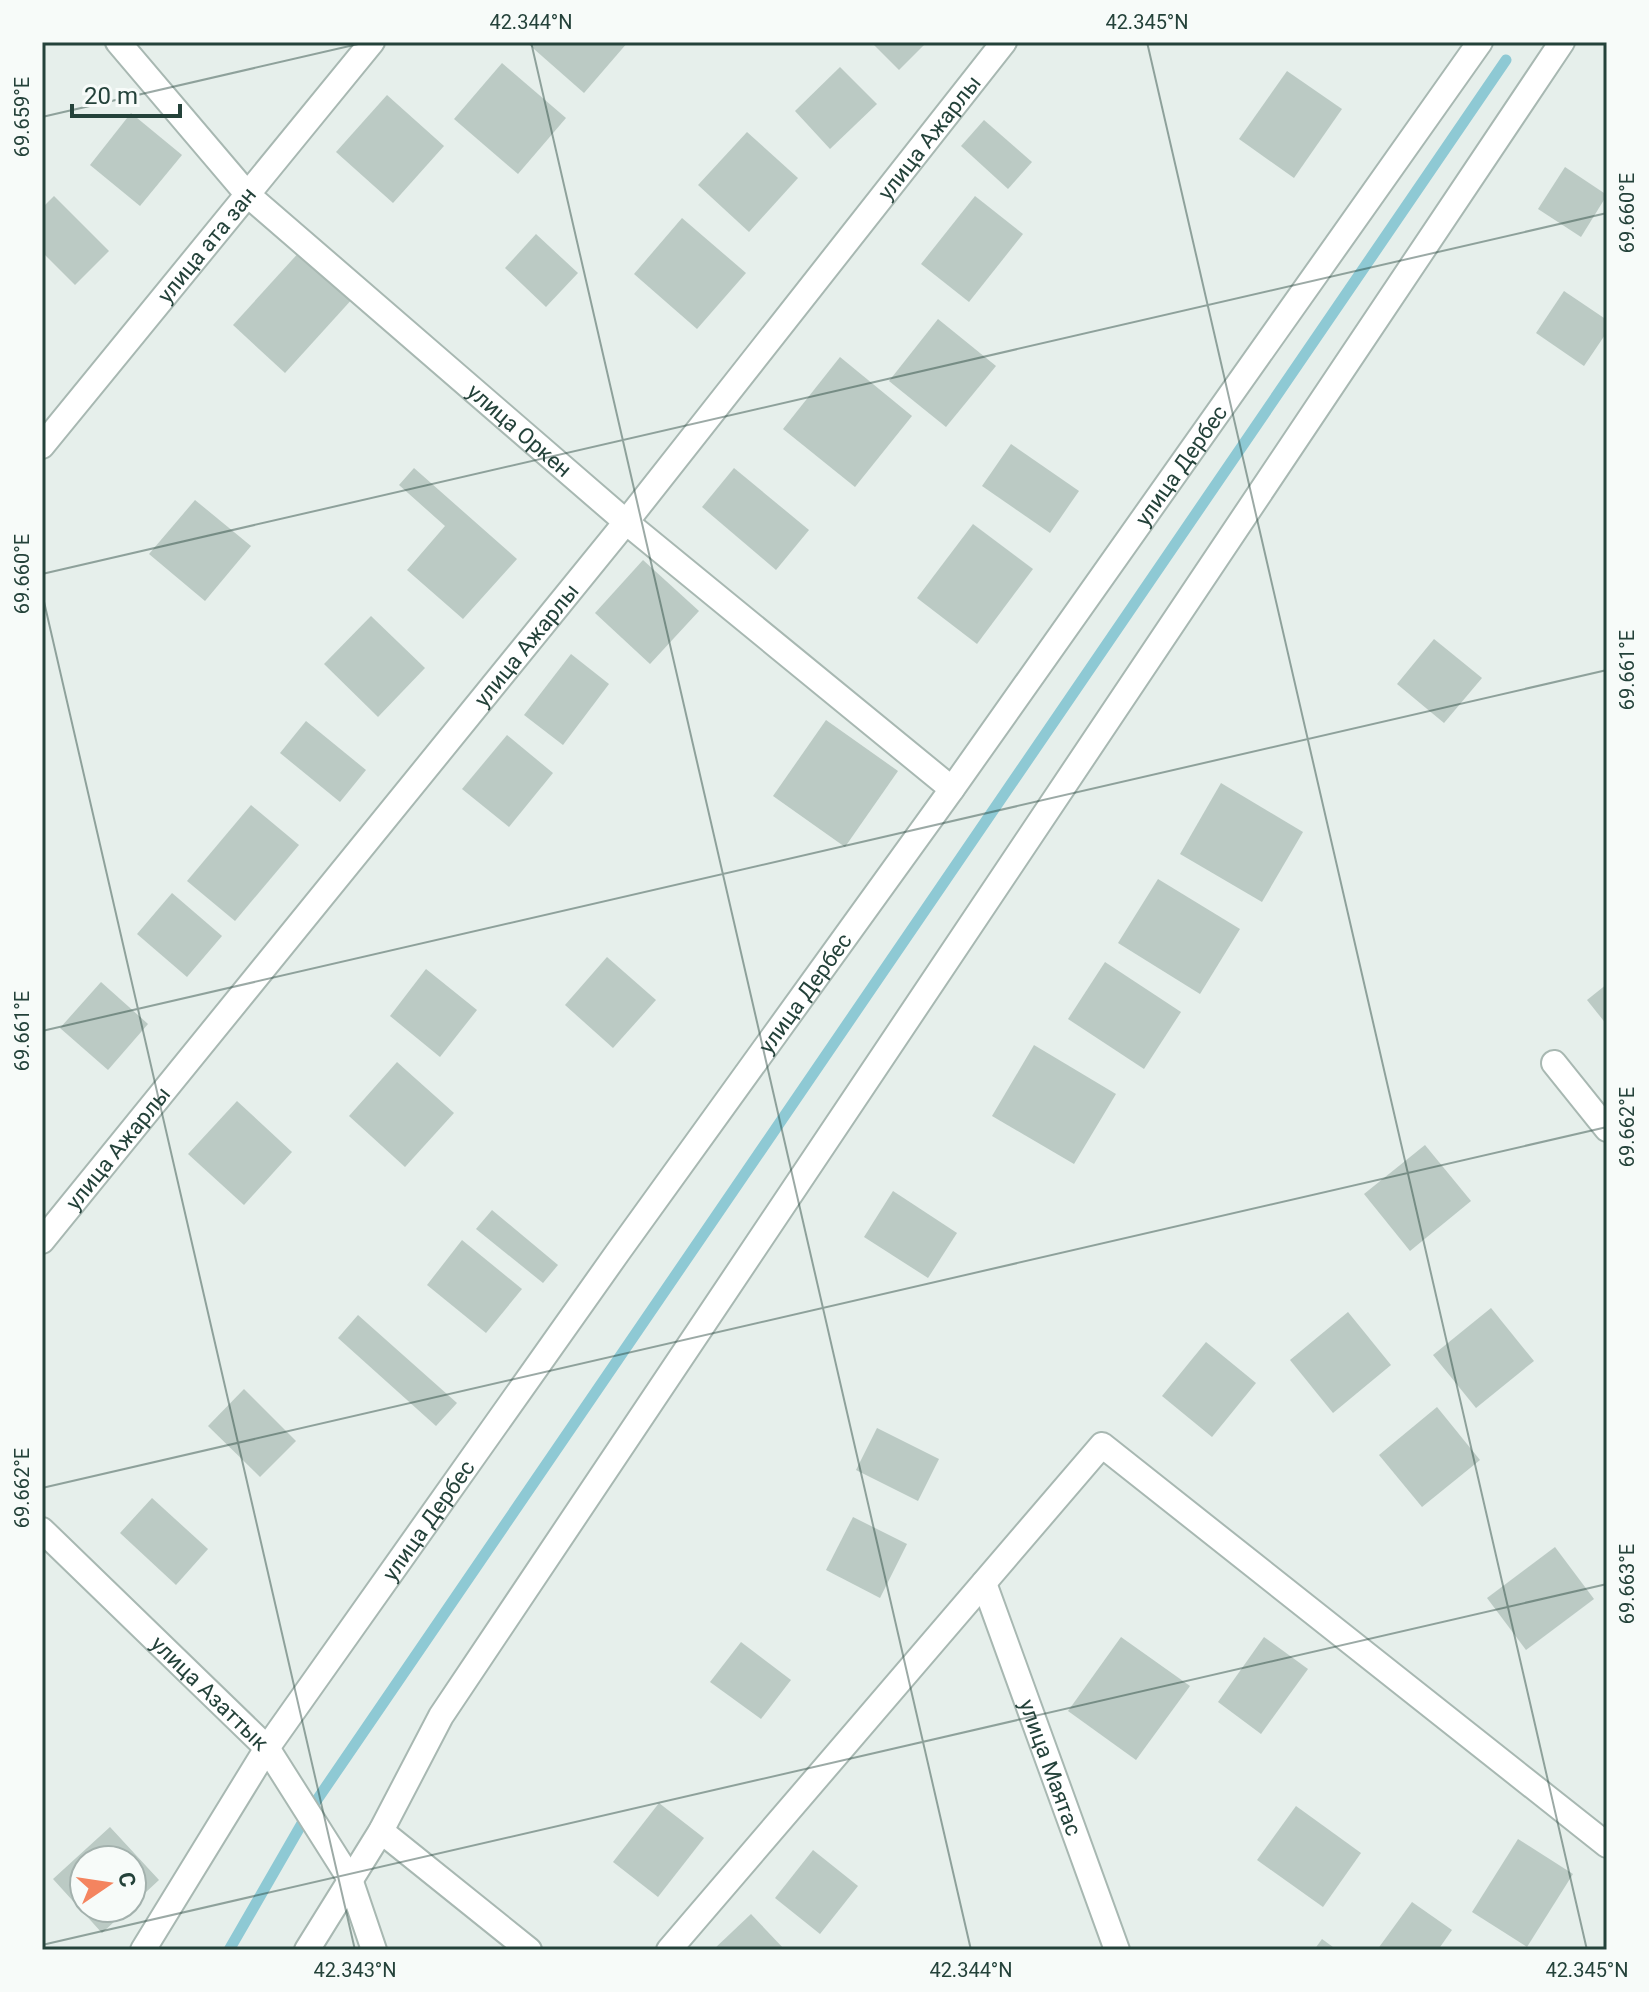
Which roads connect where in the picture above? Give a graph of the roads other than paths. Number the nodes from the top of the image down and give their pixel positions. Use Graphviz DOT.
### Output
graph roads {
  1 [pos="118,42"];
  2 [pos="372,42"];
  3 [pos="1004,42"];
  4 [pos="1480,42"];
  5 [pos="1562,42"];
  6 [pos="248,195"];
  7 [pos="42,446"];
  8 [pos="626,522"];
  9 [pos="952,789"];
  10 [pos="1554,1063"];
  11 [pos="1607,1129"];
  12 [pos="42,1241"];
  13 [pos="42,1530"];
  14 [pos="984,1583"];
  15 [pos="267,1748"];
  16 [pos="381,1831"];
  17 [pos="1607,1845"];
  18 [pos="350,1879"];
  19 [pos="143,1950"];
  20 [pos="307,1950"];
  21 [pos="374,1950"];
  22 [pos="529,1950"];
  23 [pos="669,1950"];
  24 [pos="1117,1950"];
  1 -- 6 [label="street, улица Оркен"];
  2 -- 6 [label="street, улица ата зан"];
  3 -- 8 [label="street, улица Ажарлы"];
  4 -- 9 [label="street, улица Дербес"];
  5 -- 16 [label="street"];
  6 -- 7 [label="street, улица ата зан"];
  6 -- 8 [label="street, улица Оркен"];
  8 -- 9 [label="street, улица Оркен"];
  8 -- 12 [label="street, улица Ажарлы"];
  9 -- 15 [label="street, улица Дербес"];
  10 -- 11 [label="street"];
  13 -- 15 [label="street, улица Азаттык"];
  14 -- 17 [label="street"];
  14 -- 23 [label="street"];
  14 -- 24 [label="street, улица Маятас"];
  15 -- 18 [label="street, улица Азаттык"];
  15 -- 19 [label="street, улица Дербес"];
  16 -- 18 [label="street"];
  16 -- 22 [label="street"];
  18 -- 20 [label="street"];
  18 -- 21 [label="street, улица Азаттык"];
}
